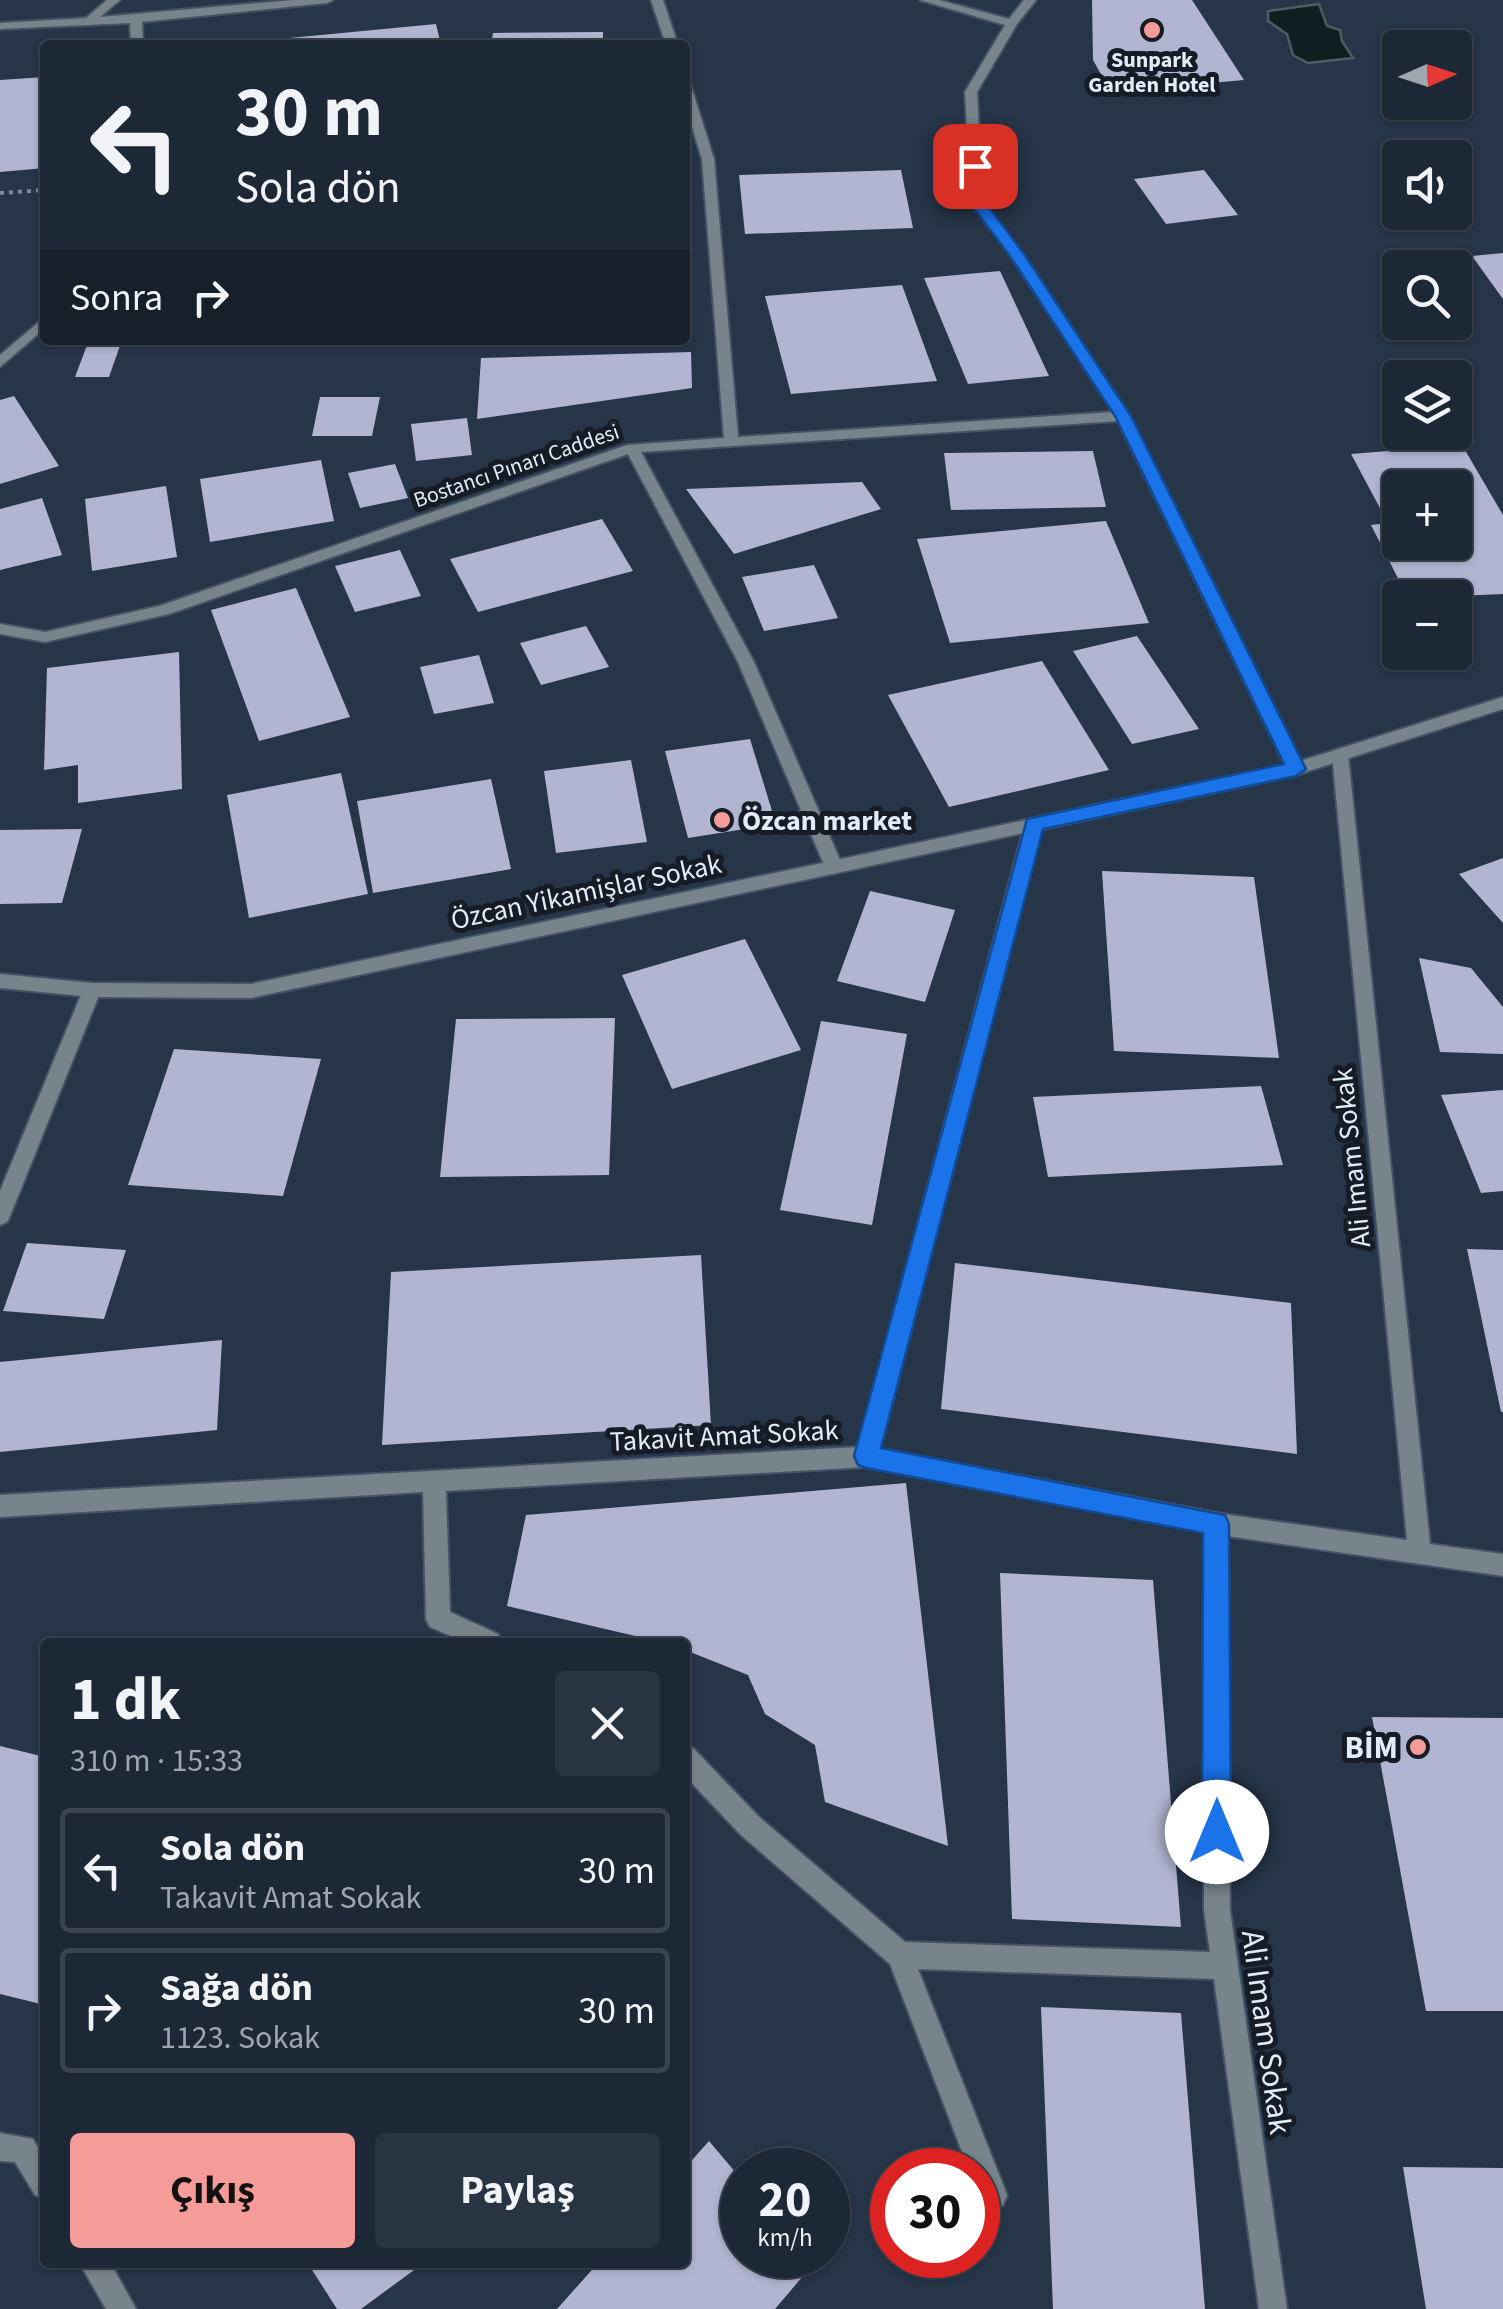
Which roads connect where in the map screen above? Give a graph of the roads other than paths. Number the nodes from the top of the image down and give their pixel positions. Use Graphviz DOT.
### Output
graph roads {
  1 [pos="114,0"];
  2 [pos="327,0"];
  3 [pos="658,0"];
  4 [pos="926,0"];
  5 [pos="1030,0"];
  6 [pos="136,19"];
  7 [pos="86,23"];
  8 [pos="1012,23"];
  9 [pos="0,26"];
  10 [pos="137,40"];
  11 [pos="670,40"];
  12 [pos="690,107"];
  13 [pos="40,326"];
  14 [pos="0,364"];
  15 [pos="1123,416"];
  16 [pos="731,440"];
  17 [pos="632,448"];
  18 [pos="0,629"];
  19 [pos="1503,702"];
  20 [pos="1340,754"];
  21 [pos="1296,769"];
  22 [pos="1034,824"];
  23 [pos="834,867"];
  24 [pos="0,980"];
  25 [pos="92,990"];
  26 [pos="0,1216"];
  27 [pos="866,1456"];
  28 [pos="434,1481"];
  29 [pos="0,1506"];
  30 [pos="1216,1524"];
  31 [pos="1420,1555"];
  32 [pos="1503,1565"];
  33 [pos="481,1638"];
  34 [pos="690,1763"];
  35 [pos="900,1955"];
  36 [pos="1224,1966"];
  37 [pos="0,2147"];
  38 [pos="975,2148"];
  39 [pos="40,2177"];
  40 [pos="97,2268"];
  41 [pos="122,2309"];
  42 [pos="1273,2309"];
  1 -- 7 [label="street"];
  2 -- 6 [label="street"];
  3 -- 11 [label="street"];
  4 -- 8 [label="street"];
  5 -- 8 [label="street"];
  6 -- 7 [label="street"];
  6 -- 10 [label="street"];
  7 -- 9 [label="street"];
  8 -- 15 [label="street"];
  12 -- 16 [label="street"];
  13 -- 14 [label="street"];
  15 -- 16 [label="street, Bostancı Pınarı Caddesi"];
  15 -- 21 [label="street"];
  16 -- 17 [label="street, Bostancı Pınarı Caddesi"];
  17 -- 18 [label="street, Bostancı Pınarı Caddesi"];
  17 -- 23 [label="street"];
  19 -- 20 [label="street, Özcan Yikamişlar Sokak"];
  20 -- 21 [label="street, Özcan Yikamişlar Sokak"];
  20 -- 31 [label="street, Ali Imam Sokak"];
  21 -- 22 [label="street, Özcan Yikamişlar Sokak"];
  22 -- 23 [label="street, Özcan Yikamişlar Sokak"];
  22 -- 27 [label="street"];
  23 -- 25 [label="street, Özcan Yikamişlar Sokak"];
  24 -- 25 [label="street, Özcan Yikamişlar Sokak"];
  25 -- 26 [label="street"];
  27 -- 28 [label="street, Takavit Amat Sokak"];
  27 -- 30 [label="street, Takavit Amat Sokak"];
  28 -- 29 [label="street, Takavit Amat Sokak"];
  28 -- 33 [label="street"];
  30 -- 31 [label="street, Takavit Amat Sokak"];
  30 -- 36 [label="street, Ali Imam Sokak"];
  31 -- 32 [label="street, Takavit Amat Sokak"];
  34 -- 35 [label="street"];
  35 -- 36 [label="street"];
  35 -- 38 [label="street"];
  36 -- 42 [label="street, Ali Imam Sokak"];
  37 -- 39 [label="street"];
  40 -- 41 [label="street"];
}
